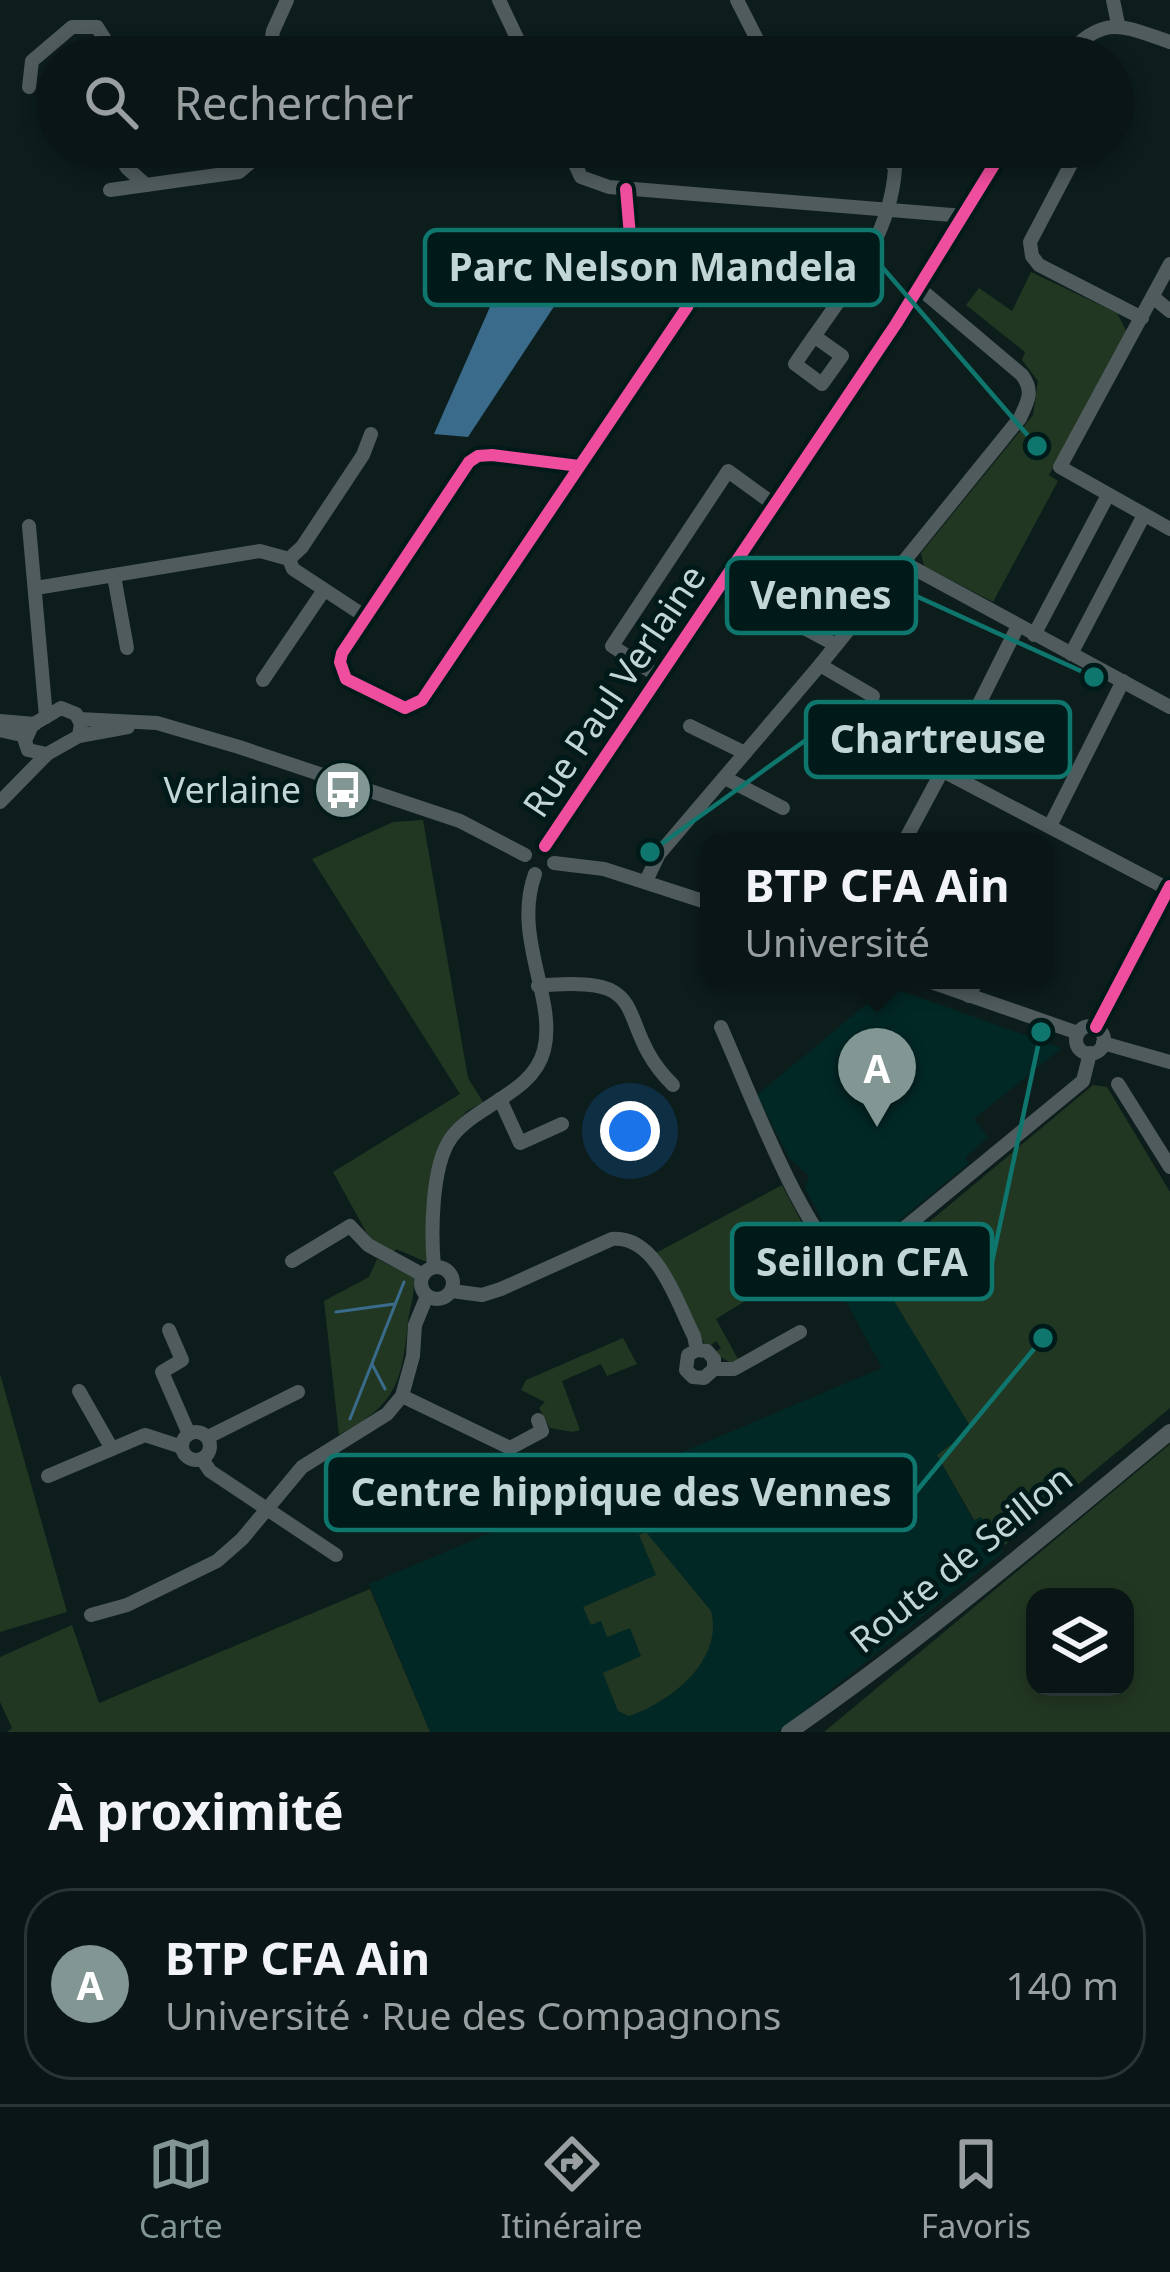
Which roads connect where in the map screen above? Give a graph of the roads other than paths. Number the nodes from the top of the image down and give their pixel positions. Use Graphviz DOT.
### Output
graph roads {
  1 [pos="286,0"];
  2 [pos="500,0"];
  3 [pos="736,0"];
  4 [pos="1113,0"];
  5 [pos="1118,25"];
  6 [pos="62,36"];
  7 [pos="102,36"];
  8 [pos="273,36"];
  9 [pos="516,36"];
  10 [pos="755,36"];
  11 [pos="1085,36"];
  12 [pos="1170,42"];
  13 [pos="36,58"];
  14 [pos="29,87"];
  15 [pos="127,168"];
  16 [pos="244,168"];
  17 [pos="577,168"];
  18 [pos="895,168"];
  19 [pos="993,168"];
  20 [pos="1069,168"];
  21 [pos="146,185"];
  22 [pos="626,189"];
  23 [pos="110,190"];
  24 [pos="889,210"];
  25 [pos="964,216"];
  26 [pos="630,236"];
  27 [pos="611,246"];
  28 [pos="695,264"];
  29 [pos="1170,264"];
  30 [pos="754,269"];
  31 [pos="919,288"];
  32 [pos="1153,298"];
  33 [pos="1170,311"];
  34 [pos="1142,318"];
  35 [pos="814,335"];
  36 [pos="371,434"];
  37 [pos="579,466"];
  38 [pos="1108,495"];
  39 [pos="775,505"];
  40 [pos="1144,515"];
  41 [pos="29,526"];
  42 [pos="1170,529"];
  43 [pos="289,559"];
  44 [pos="904,563"];
  45 [pos="114,576"];
  46 [pos="36,588"];
  47 [pos="324,590"];
  48 [pos="771,610"];
  49 [pos="366,617"];
  50 [pos="1018,626"];
  51 [pos="1034,635"];
  52 [pos="836,645"];
  53 [pos="127,648"];
  54 [pos="1071,654"];
  55 [pos="40,656"];
  56 [pos="820,665"];
  57 [pos="661,679"];
  58 [pos="262,680"];
  59 [pos="1123,682"];
  60 [pos="873,696"];
  61 [pos="1170,707"];
  62 [pos="61,708"];
  63 [pos="80,719"];
  64 [pos="0,721"];
  65 [pos="157,723"];
  66 [pos="36,726"];
  67 [pos="690,726"];
  68 [pos="0,730"];
  69 [pos="79,736"];
  70 [pos="39,753"];
  71 [pos="745,753"];
  72 [pos="946,772"];
  73 [pos="725,778"];
  74 [pos="6,797"];
  75 [pos="783,808"];
  76 [pos="1050,826"];
  77 [pos="909,833"];
  78 [pos="545,846"];
  79 [pos="525,855"];
  80 [pos="554,863"];
  81 [pos="536,874"];
  82 [pos="646,881"];
  83 [pos="1170,888"];
  84 [pos="700,900"];
  85 [pos="538,986"];
  86 [pos="950,989"];
  87 [pos="972,989"];
  88 [pos="969,996"];
  89 [pos="721,1027"];
  90 [pos="1096,1027"];
  91 [pos="1078,1033"];
  92 [pos="1103,1043"];
  93 [pos="1090,1053"];
  94 [pos="1170,1061"];
  95 [pos="1118,1084"];
  96 [pos="673,1085"];
  97 [pos="500,1099"];
  98 [pos="562,1124"];
  99 [pos="1170,1167"];
  100 [pos="292,1261"];
  101 [pos="428,1271"];
  102 [pos="452,1291"];
  103 [pos="427,1295"];
  104 [pos="169,1330"];
  105 [pos="800,1332"];
  106 [pos="697,1350"];
  107 [pos="714,1369"];
  108 [pos="79,1390"];
  109 [pos="298,1392"];
  110 [pos="402,1396"];
  111 [pos="538,1420"];
  112 [pos="1170,1432"];
  113 [pos="208,1437"];
  114 [pos="185,1440"];
  115 [pos="112,1449"];
  116 [pos="202,1459"];
  117 [pos="48,1476"];
  118 [pos="266,1508"];
  119 [pos="336,1555"];
  120 [pos="91,1615"];
  121 [pos="789,1732"];
  1 -- 8 [label="street"];
  2 -- 9 [label="street"];
  3 -- 10 [label="street"];
  4 -- 5 [label="street"];
  5 -- 11 [label="street"];
  5 -- 12 [label="street"];
  6 -- 7 [label="street"];
  13 -- 14 [label="street"];
  15 -- 21 [label="street"];
  16 -- 21 [label="street"];
  17 -- 22 [label="street"];
  18 -- 24 [label="street"];
  19 -- 25 [label="street, Rue Paul Verlaine"];
  20 -- 34 [label="street"];
  21 -- 23 [label="street"];
  22 -- 24 [label="street"];
  22 -- 26 [label="street"];
  24 -- 25 [label="street"];
  24 -- 35 [label="street"];
  25 -- 31 [label="street, Rue Paul Verlaine"];
  26 -- 27 [label="street"];
  26 -- 28 [label="street"];
  28 -- 30 [label="street"];
  28 -- 37 [label="street"];
  29 -- 32 [label="street"];
  31 -- 39 [label="street, Rue Paul Verlaine"];
  31 -- 44 [label="street"];
  32 -- 33 [label="street"];
  32 -- 34 [label="street"];
  34 -- 38 [label="street"];
  36 -- 43 [label="street"];
  37 -- 49 [label="street"];
  37 -- 49 [label="street"];
  38 -- 40 [label="street"];
  38 -- 51 [label="street"];
  39 -- 57 [label="street, Rue Paul Verlaine"];
  39 -- 57 [label="street"];
  40 -- 42 [label="street"];
  40 -- 54 [label="street"];
  41 -- 46 [label="street"];
  43 -- 45 [label="street"];
  43 -- 47 [label="street"];
  44 -- 50 [label="street"];
  44 -- 52 [label="street"];
  45 -- 46 [label="street"];
  45 -- 53 [label="street"];
  46 -- 55 [label="street"];
  47 -- 49 [label="street"];
  47 -- 58 [label="street"];
  48 -- 52 [label="street"];
  50 -- 51 [label="street"];
  50 -- 72 [label="street"];
  51 -- 54 [label="street"];
  52 -- 56 [label="street"];
  54 -- 59 [label="street"];
  55 -- 62 [label="street"];
  55 -- 66 [label="street"];
  56 -- 60 [label="street"];
  56 -- 71 [label="street"];
  57 -- 78 [label="street, Rue Paul Verlaine"];
  59 -- 61 [label="street"];
  59 -- 76 [label="street"];
  62 -- 63 [label="street"];
  62 -- 66 [label="street"];
  63 -- 65 [label="street"];
  63 -- 69 [label="street"];
  64 -- 66 [label="street"];
  65 -- 69 [label="street"];
  65 -- 79 [label="street"];
  66 -- 68 [label="street"];
  66 -- 70 [label="street"];
  67 -- 71 [label="street"];
  69 -- 70 [label="street"];
  70 -- 74 [label="street"];
  71 -- 73 [label="street"];
  72 -- 76 [label="street"];
  72 -- 77 [label="street"];
  73 -- 75 [label="street"];
  73 -- 82 [label="street"];
  76 -- 83 [label="street"];
  78 -- 79 [label="street"];
  78 -- 80 [label="street"];
  79 -- 81 [label="street"];
  80 -- 81 [label="street"];
  80 -- 82 [label="street"];
  81 -- 85 [label="street"];
  82 -- 84 [label="street"];
  83 -- 90 [label="street"];
  85 -- 96 [label="street"];
  85 -- 97 [label="street"];
  86 -- 88 [label="street"];
  87 -- 88 [label="street"];
  88 -- 91 [label="street"];
  89 -- 93 [label="street"];
  90 -- 91 [label="street"];
  90 -- 92 [label="street"];
  91 -- 93 [label="street"];
  92 -- 93 [label="street"];
  92 -- 94 [label="street"];
  95 -- 99 [label="street"];
  97 -- 98 [label="street"];
  97 -- 101 [label="street"];
  100 -- 101 [label="street"];
  101 -- 102 [label="street"];
  101 -- 103 [label="street"];
  102 -- 103 [label="street"];
  102 -- 106 [label="street"];
  103 -- 110 [label="street"];
  104 -- 114 [label="street"];
  105 -- 107 [label="street"];
  106 -- 107 [label="street"];
  106 -- 107 [label="street"];
  108 -- 115 [label="street"];
  109 -- 113 [label="street"];
  110 -- 111 [label="street"];
  110 -- 118 [label="street"];
  112 -- 121 [label="street, Route de Seillon"];
  113 -- 114 [label="street"];
  113 -- 116 [label="street"];
  114 -- 115 [label="street"];
  114 -- 116 [label="street"];
  115 -- 117 [label="street"];
  116 -- 118 [label="street"];
  118 -- 119 [label="street"];
  118 -- 120 [label="street"];
}
